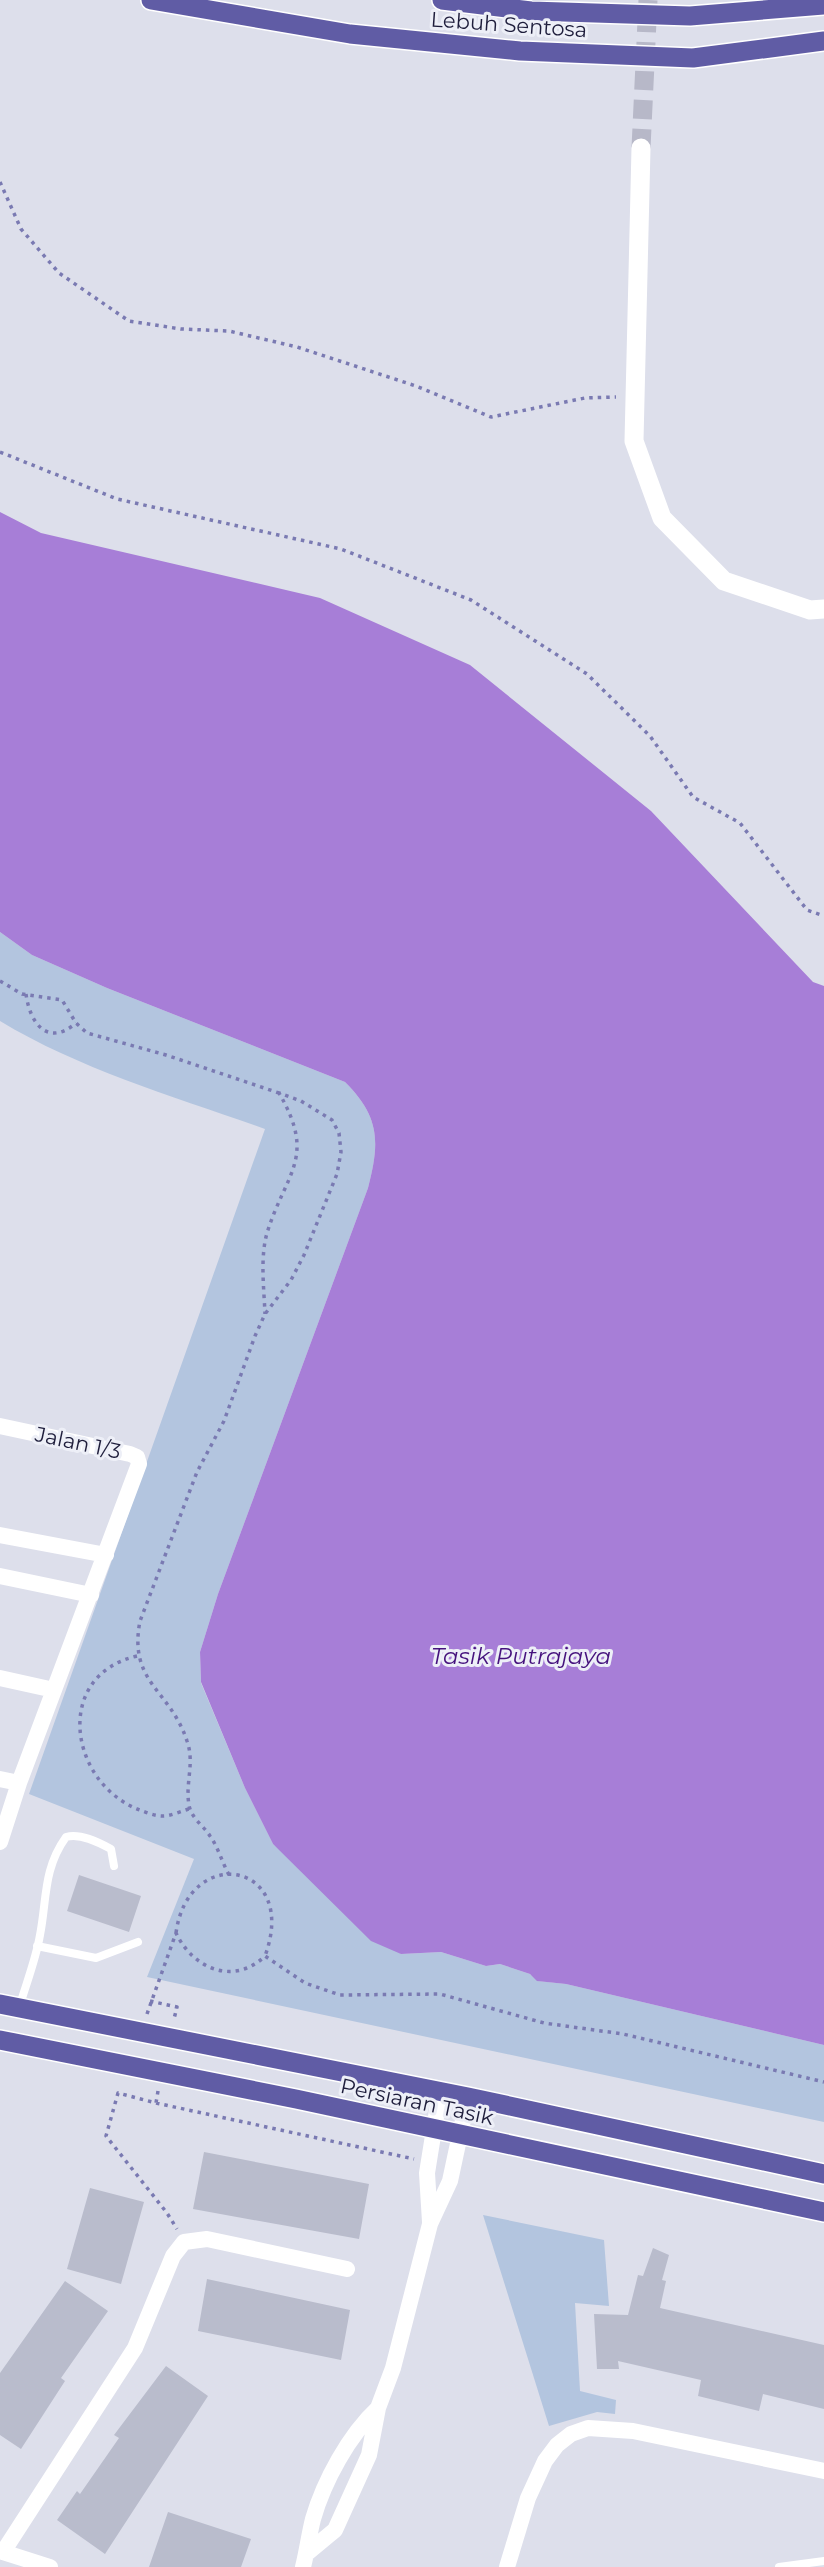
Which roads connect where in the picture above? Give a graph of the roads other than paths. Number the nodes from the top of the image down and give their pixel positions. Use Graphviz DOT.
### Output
graph roads {
  1 [pos="151,0"];
  2 [pos="442,0"];
  3 [pos="824,5"];
  4 [pos="824,41"];
  5 [pos="641,148"];
  6 [pos="824,609"];
  7 [pos="0,1426"];
  8 [pos="0,1535"];
  9 [pos="106,1555"];
  10 [pos="0,1576"];
  11 [pos="90,1595"];
  12 [pos="0,1678"];
  13 [pos="54,1690"];
  14 [pos="0,1779"];
  15 [pos="19,1783"];
  16 [pos="3,1826"];
  17 [pos="0,1842"];
  18 [pos="114,1866"];
  19 [pos="138,1942"];
  20 [pos="37,1946"];
  21 [pos="9,2006"];
  22 [pos="0,2040"];
  23 [pos="440,2092"];
  24 [pos="468,2097"];
  25 [pos="432,2129"];
  26 [pos="459,2135"];
  27 [pos="824,2174"];
  28 [pos="824,2211"];
  29 [pos="430,2224"];
  30 [pos="347,2269"];
  31 [pos="378,2408"];
  32 [pos="824,2471"];
  33 [pos="1,2551"];
  34 [pos="305,2561"];
  35 [pos="824,2561"];
  36 [pos="50,2567"];
  37 [pos="507,2567"];
  38 [pos="779,2567"];
  1 -- 4 [label="main road, Lebuh Sentosa"];
  2 -- 3 [label="main road, Lebuh Sentosa"];
  5 -- 6 [label="street"];
  7 -- 9 [label="street, Jalan 1/3"];
  8 -- 9 [label="street"];
  9 -- 11 [label="street"];
  10 -- 11 [label="street"];
  11 -- 13 [label="street"];
  12 -- 13 [label="street"];
  13 -- 15 [label="street"];
  14 -- 15 [label="street"];
  15 -- 16 [label="street"];
  16 -- 17 [label="street"];
  18 -- 20 [label="lane"];
  19 -- 20 [label="lane"];
  20 -- 21 [label="lane"];
  21 -- 23 [label="main road, Persiaran Tasik"];
  22 -- 25 [label="main road, Persiaran Tasik"];
  23 -- 24 [label="main road, Persiaran Tasik"];
  23 -- 25 [label="street"];
  24 -- 26 [label="street"];
  24 -- 27 [label="main road, Persiaran Tasik"];
  25 -- 26 [label="main road, Persiaran Tasik"];
  25 -- 29 [label="street"];
  26 -- 28 [label="main road, Persiaran Tasik"];
  26 -- 29 [label="street"];
  29 -- 31 [label="street"];
  30 -- 33 [label="street"];
  31 -- 34 [label="street"];
  31 -- 34 [label="street"];
  32 -- 37 [label="street"];
  33 -- 36 [label="street"];
  35 -- 38 [label="lane"];
}
